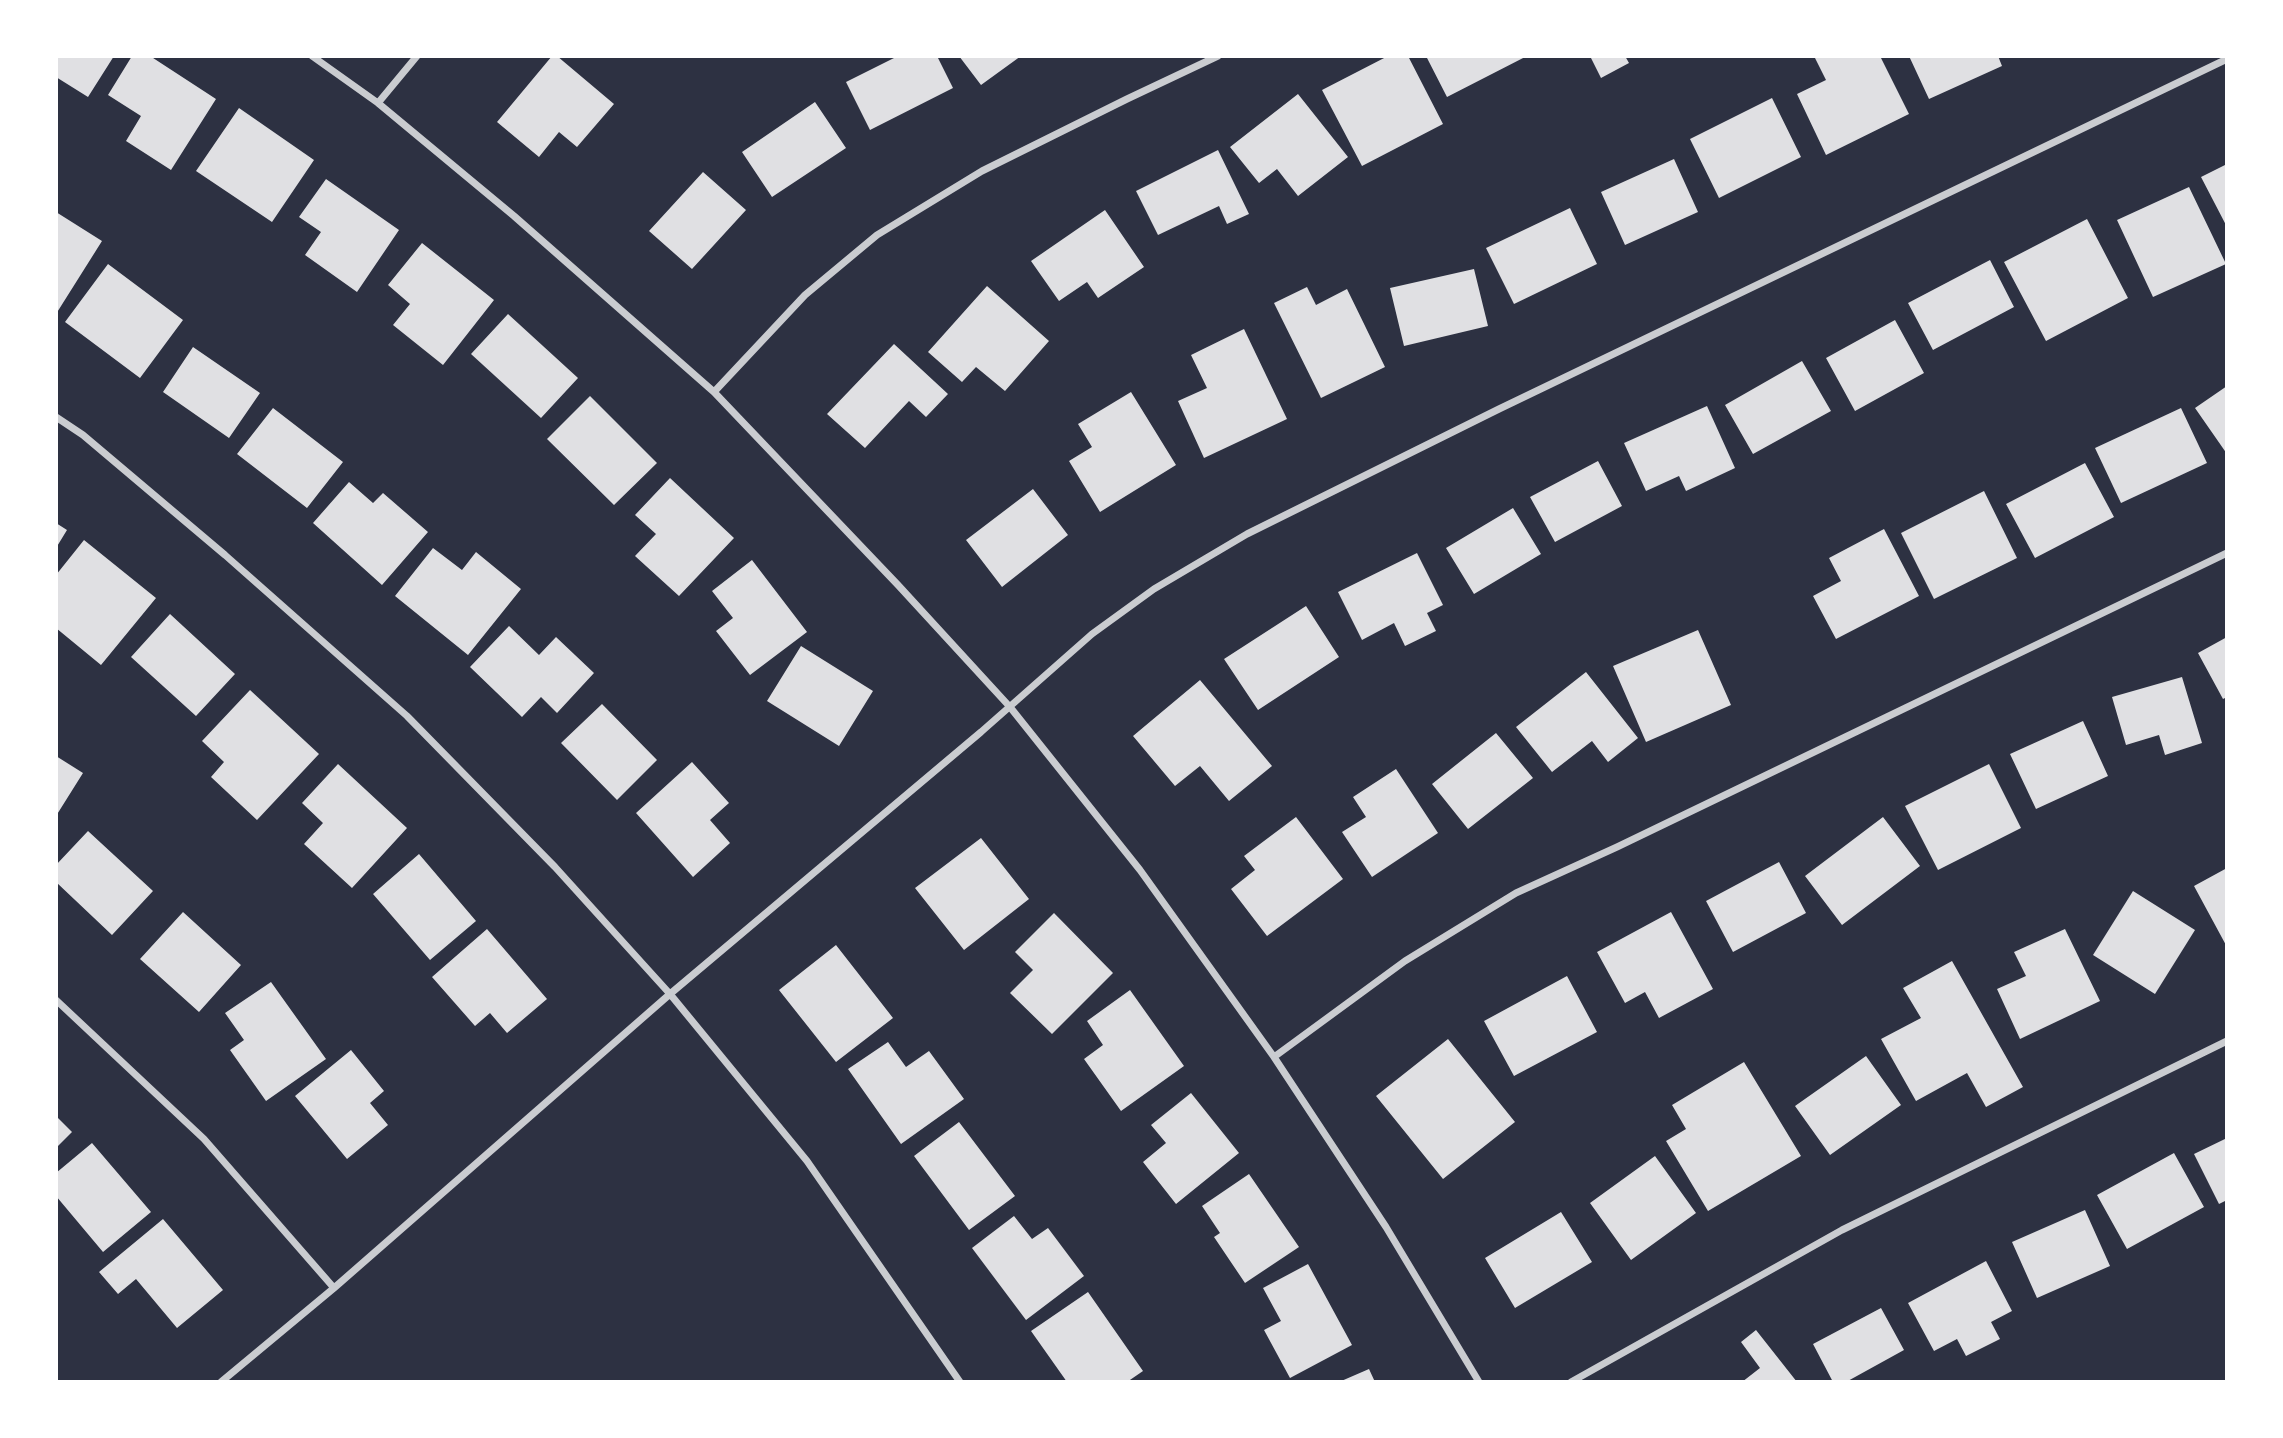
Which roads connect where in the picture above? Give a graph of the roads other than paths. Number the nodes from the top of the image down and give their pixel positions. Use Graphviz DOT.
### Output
graph roads {
  1 [pos="312,56"];
  2 [pos="417,56"];
  3 [pos="1218,56"];
  4 [pos="2227,59"];
  5 [pos="378,103"];
  6 [pos="714,392"];
  7 [pos="56,416"];
  8 [pos="2227,553"];
  9 [pos="1010,707"];
  10 [pos="670,994"];
  11 [pos="56,1000"];
  12 [pos="2227,1041"];
  13 [pos="1274,1057"];
  14 [pos="334,1288"];
  15 [pos="221,1382"];
  16 [pos="960,1382"];
  17 [pos="1479,1382"];
  18 [pos="1571,1382"];
  1 -- 5 [label="street"];
  2 -- 5 [label="street"];
  3 -- 6 [label="street"];
  4 -- 9 [label="street"];
  5 -- 6 [label="street"];
  6 -- 9 [label="street"];
  7 -- 10 [label="street"];
  8 -- 13 [label="street"];
  9 -- 10 [label="street"];
  9 -- 13 [label="street"];
  10 -- 14 [label="street"];
  10 -- 16 [label="street"];
  11 -- 14 [label="street"];
  12 -- 18 [label="street"];
  13 -- 17 [label="street"];
  14 -- 15 [label="street"];
}
